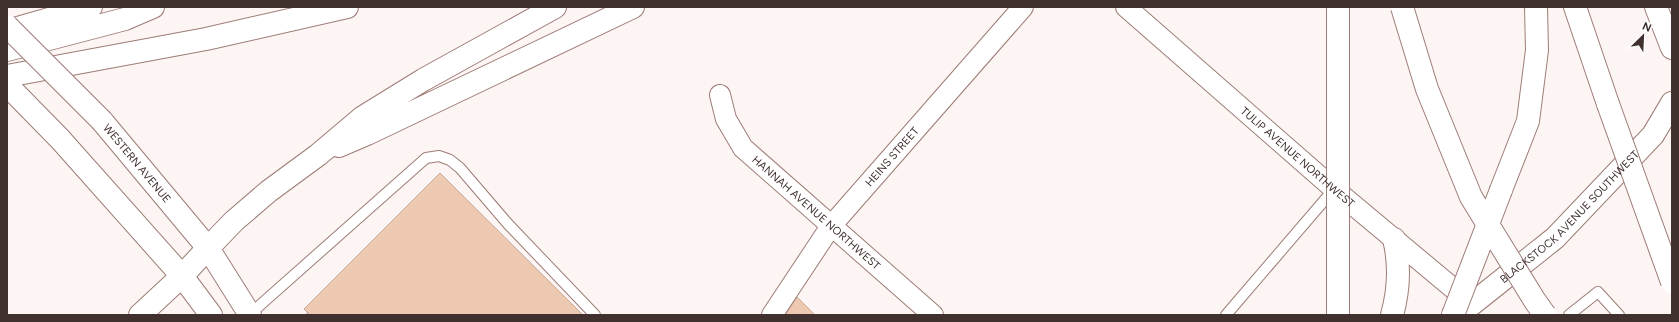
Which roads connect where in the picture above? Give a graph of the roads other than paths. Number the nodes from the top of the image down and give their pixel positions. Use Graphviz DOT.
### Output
graph roads {
  1 [pos="91,7"];
  2 [pos="153,7"];
  3 [pos="347,7"];
  4 [pos="555,7"];
  5 [pos="633,7"];
  6 [pos="1023,7"];
  7 [pos="1126,7"];
  8 [pos="1338,7"];
  9 [pos="1402,7"];
  10 [pos="1536,7"];
  11 [pos="1574,7"];
  12 [pos="1656,7"];
  13 [pos="7,26"];
  14 [pos="7,31"];
  15 [pos="1672,48"];
  16 [pos="7,50"];
  17 [pos="7,76"];
  18 [pos="7,85"];
  19 [pos="720,95"];
  20 [pos="1672,103"];
  21 [pos="318,155"];
  22 [pos="1334,188"];
  23 [pos="831,226"];
  24 [pos="1394,239"];
  25 [pos="208,248"];
  26 [pos="182,276"];
  27 [pos="1672,282"];
  28 [pos="1472,304"];
  29 [pos="250,314"];
  30 [pos="140,315"];
  31 [pos="211,315"];
  32 [pos="595,315"];
  33 [pos="772,315"];
  34 [pos="933,315"];
  35 [pos="1226,315"];
  36 [pos="1338,315"];
  37 [pos="1392,315"];
  38 [pos="1453,315"];
  39 [pos="1545,315"];
  40 [pos="1569,315"];
  41 [pos="1619,315"];
  1 -- 14 [label="main road"];
  2 -- 16 [label="main road"];
  3 -- 17 [label="main road"];
  4 -- 21 [label="main road"];
  5 -- 21 [label="main road"];
  6 -- 23 [label="street, HEINS STREET"];
  7 -- 22 [label="street, TULIP AVENUE NORTHWEST"];
  8 -- 36 [label="main road, bridge"];
  9 -- 39 [label="main road, bridge"];
  10 -- 38 [label="main road, bridge"];
  11 -- 27 [label="main road, bridge"];
  12 -- 15 [label="main road"];
  13 -- 25 [label="main road, WESTERN AVENUE, bridge"];
  18 -- 26 [label="main road"];
  19 -- 23 [label="street, HANNAH AVENUE NORTHWEST"];
  20 -- 28 [label="main road, BLACKSTOCK AVENUE SOUTHWEST"];
  21 -- 25 [label="main road"];
  22 -- 24 [label="street, TULIP AVENUE NORTHWEST"];
  22 -- 35 [label="lane"];
  23 -- 33 [label="street, HEINS STREET"];
  23 -- 34 [label="street, HANNAH AVENUE NORTHWEST"];
  24 -- 28 [label="street, TULIP AVENUE NORTHWEST"];
  24 -- 37 [label="main road"];
  25 -- 26 [label="main road"];
  25 -- 29 [label="main road, WESTERN AVENUE"];
  26 -- 30 [label="main road"];
  26 -- 31 [label="main road"];
  28 -- 38 [label="main road, BLACKSTOCK AVENUE SOUTHWEST"];
  29 -- 32 [label="lane"];
  40 -- 41 [label="lane"];
}
